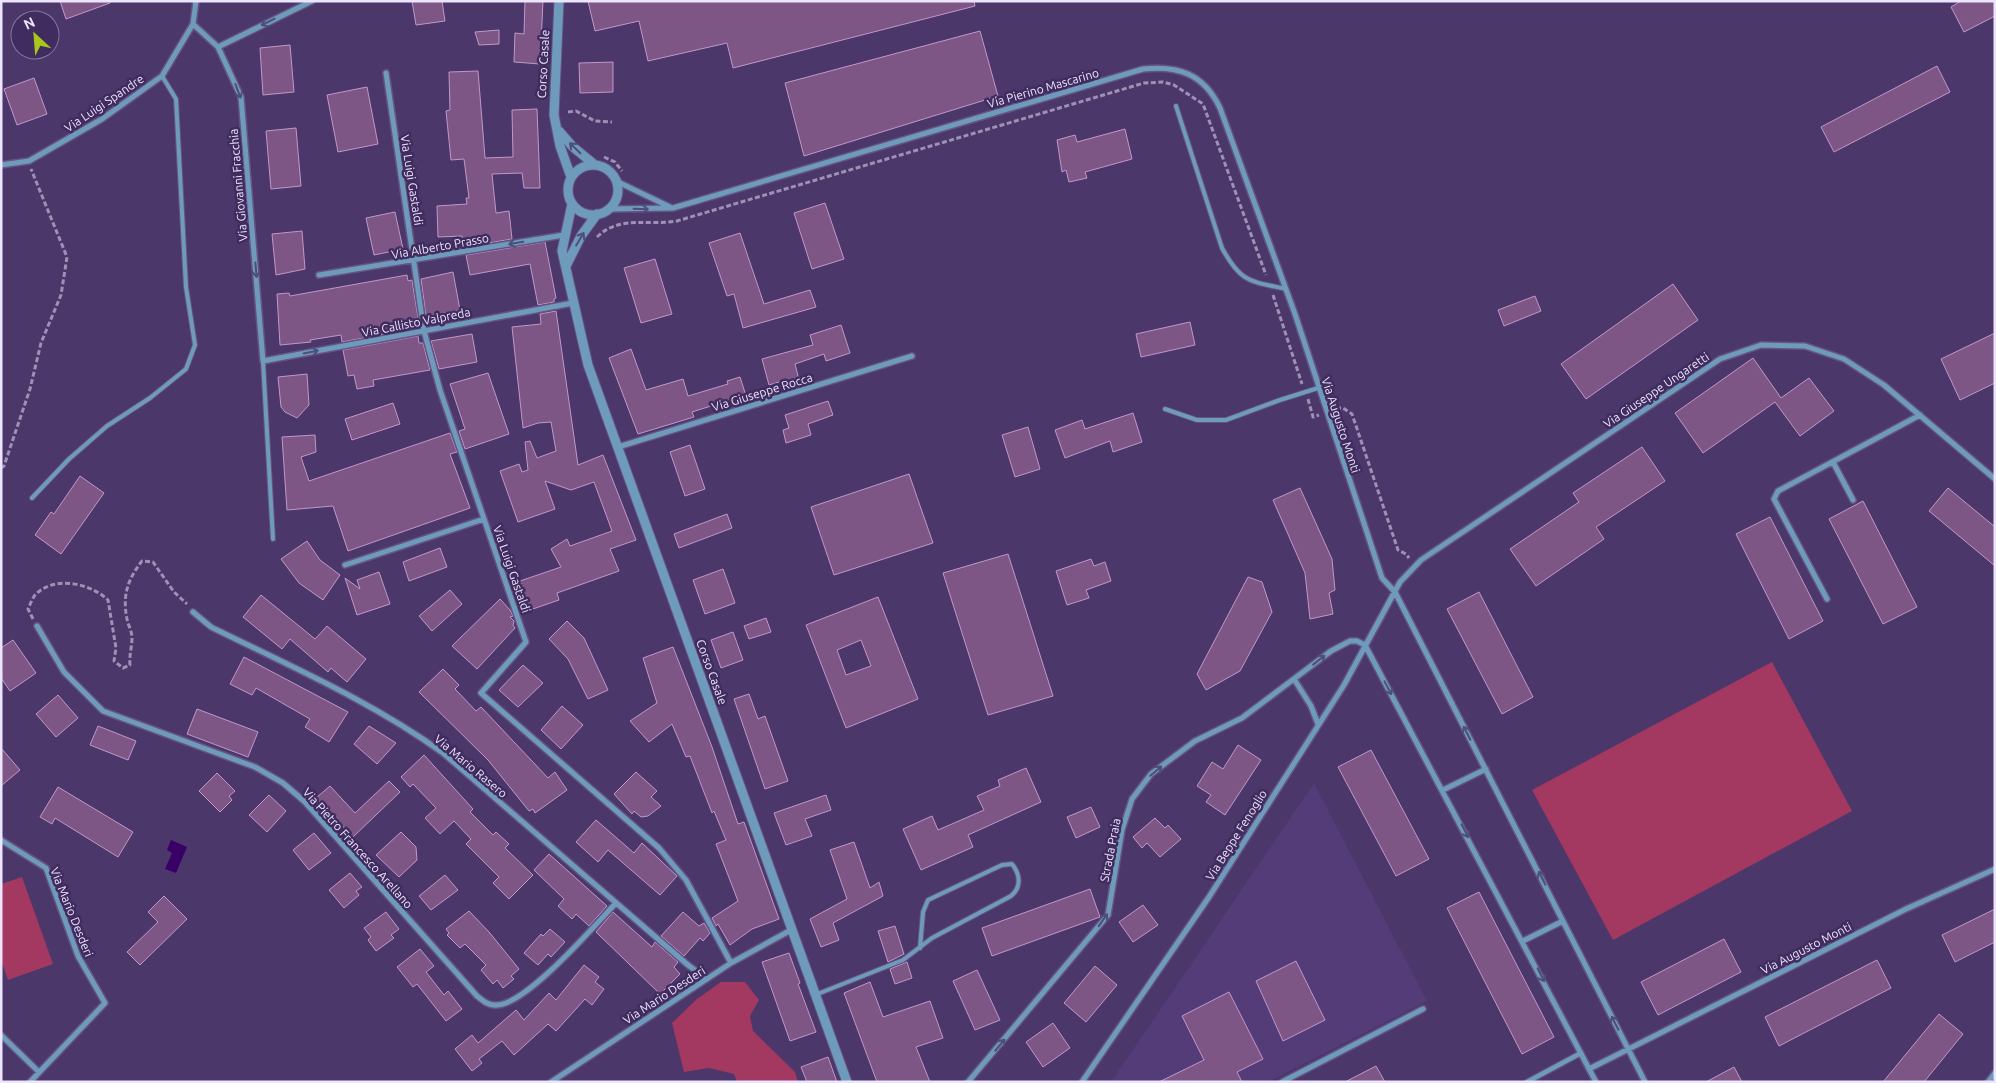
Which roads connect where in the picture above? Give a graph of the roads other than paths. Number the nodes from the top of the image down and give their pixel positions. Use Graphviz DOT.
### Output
graph roads {
  1 [pos="196,1"];
  2 [pos="312,1"];
  3 [pos="559,1"];
  4 [pos="193,24"];
  5 [pos="218,47"];
  6 [pos="386,73"];
  7 [pos="162,76"];
  8 [pos="1176,106"];
  9 [pos="558,128"];
  10 [pos="1,165"];
  11 [pos="594,165"];
  12 [pos="571,177"];
  13 [pos="616,181"];
  14 [pos="572,204"];
  15 [pos="673,208"];
  16 [pos="608,209"];
  17 [pos="597,214"];
  18 [pos="564,235"];
  19 [pos="414,260"];
  20 [pos="566,266"];
  21 [pos="319,276"];
  22 [pos="1286,290"];
  23 [pos="573,303"];
  24 [pos="424,331"];
  25 [pos="912,356"];
  26 [pos="263,361"];
  27 [pos="1318,388"];
  28 [pos="1164,409"];
  29 [pos="1920,415"];
  30 [pos="618,447"];
  31 [pos="1833,462"];
  32 [pos="1995,479"];
  33 [pos="32,498"];
  34 [pos="1853,500"];
  35 [pos="484,519"];
  36 [pos="273,539"];
  37 [pos="345,565"];
  38 [pos="1395,592"];
  39 [pos="1827,599"];
  40 [pos="193,612"];
  41 [pos="37,626"];
  42 [pos="1365,645"];
  43 [pos="1294,679"];
  44 [pos="1318,724"];
  45 [pos="1486,769"];
  46 [pos="1443,790"];
  47 [pos="1,840"];
  48 [pos="1995,868"];
  49 [pos="616,903"];
  50 [pos="1563,920"];
  51 [pos="791,930"];
  52 [pos="1523,941"];
  53 [pos="920,948"];
  54 [pos="731,963"];
  55 [pos="707,978"];
  56 [pos="815,995"];
  57 [pos="1423,1009"];
  58 [pos="1,1035"];
  59 [pos="1628,1048"];
  60 [pos="1581,1053"];
  61 [pos="1590,1069"];
  62 [pos="39,1072"];
  63 [pos="1995,1073"];
  64 [pos="1594,1081"];
  65 [pos="30,1082"];
  66 [pos="551,1082"];
  67 [pos="847,1082"];
  68 [pos="968,1082"];
  69 [pos="1082,1082"];
  70 [pos="1282,1082"];
  71 [pos="1526,1082"];
  72 [pos="1646,1082"];
  73 [pos="1988,1082"];
  1 -- 4 [label="street"];
  2 -- 5 [label="street, one-way"];
  3 -- 9 [label="street, Corso Casale"];
  4 -- 5 [label="street, Via Giovanni Fracchia"];
  4 -- 7 [label="street, Via Luigi Spandre"];
  5 -- 26 [label="street, Via Giovanni Fracchia, one-way"];
  6 -- 19 [label="street, Via Luigi Gastaldi"];
  7 -- 10 [label="street, Via Luigi Spandre"];
  7 -- 33 [label="lane"];
  8 -- 22 [label="lane"];
  11 -- 9 [label="street, Corso Casale, one-way"];
  9 -- 12 [label="street, Corso Casale"];
  11 -- 12 [label="street"];
  11 -- 13 [label="street"];
  12 -- 14 [label="street"];
  13 -- 15 [label="street"];
  13 -- 16 [label="street"];
  14 -- 17 [label="street"];
  14 -- 18 [label="street, Corso Casale"];
  16 -- 15 [label="street, Via Pierino Mascarino, one-way"];
  15 -- 22 [label="street, Via Pierino Mascarino"];
  16 -- 17 [label="street"];
  20 -- 17 [label="street, one-way"];
  18 -- 19 [label="street, Via Alberto Prasso, one-way"];
  18 -- 20 [label="street, Corso Casale"];
  19 -- 21 [label="street, Via Alberto Prasso"];
  19 -- 24 [label="street, Via Luigi Gastaldi"];
  20 -- 23 [label="street, Corso Casale"];
  22 -- 27 [label="street, Via Augusto Monti"];
  23 -- 24 [label="street, Via Callisto Valpreda"];
  23 -- 30 [label="street, Corso Casale"];
  26 -- 24 [label="street, Via Callisto Valpreda, one-way"];
  24 -- 35 [label="street, Via Luigi Gastaldi"];
  25 -- 30 [label="street, Via Giuseppe Rocca"];
  26 -- 36 [label="lane"];
  27 -- 28 [label="lane"];
  27 -- 38 [label="street, Via Augusto Monti"];
  29 -- 31 [label="street"];
  29 -- 32 [label="street, Via Giuseppe Ungaretti"];
  29 -- 38 [label="street, Via Giuseppe Ungaretti"];
  30 -- 51 [label="street, Corso Casale"];
  31 -- 34 [label="street"];
  31 -- 39 [label="street"];
  35 -- 37 [label="street"];
  35 -- 54 [label="street, Via Luigi Gastaldi"];
  38 -- 42 [label="street, Via Beppe Fenoglio"];
  45 -- 38 [label="street, Via Augusto Monti, one-way"];
  40 -- 49 [label="street, Via Mario Rasero"];
  41 -- 49 [label="street, Via Pietro Francesco Arellano"];
  43 -- 42 [label="street, Strada Praia, one-way"];
  42 -- 44 [label="street, Via Beppe Fenoglio"];
  42 -- 46 [label="street, one-way"];
  43 -- 44 [label="street"];
  68 -- 43 [label="street, Strada Praia, one-way"];
  44 -- 69 [label="street, Via Beppe Fenoglio"];
  45 -- 46 [label="street"];
  50 -- 45 [label="street, Via Augusto Monti, one-way"];
  46 -- 52 [label="street, one-way"];
  47 -- 62 [label="street, Via Mario Desderi"];
  48 -- 59 [label="street, Via Augusto Monti"];
  49 -- 55 [label="street, Via Mario Rasero"];
  50 -- 52 [label="street"];
  59 -- 50 [label="street, Via Augusto Monti, one-way"];
  51 -- 54 [label="street, Via Mario Desderi"];
  51 -- 56 [label="street, Corso Casale"];
  52 -- 60 [label="street, one-way"];
  53 -- 53 [label="lane"];
  53 -- 56 [label="lane"];
  54 -- 55 [label="street, Via Mario Desderi"];
  55 -- 66 [label="street, Via Mario Desderi"];
  56 -- 67 [label="street, Corso Casale"];
  57 -- 70 [label="street"];
  58 -- 62 [label="street"];
  59 -- 61 [label="street, Via Augusto Monti"];
  59 -- 72 [label="street, Via Augusto Monti"];
  60 -- 61 [label="street"];
  60 -- 71 [label="street"];
  61 -- 64 [label="street"];
  62 -- 65 [label="street, Via Mario Desderi"];
  63 -- 73 [label="street"];
}
